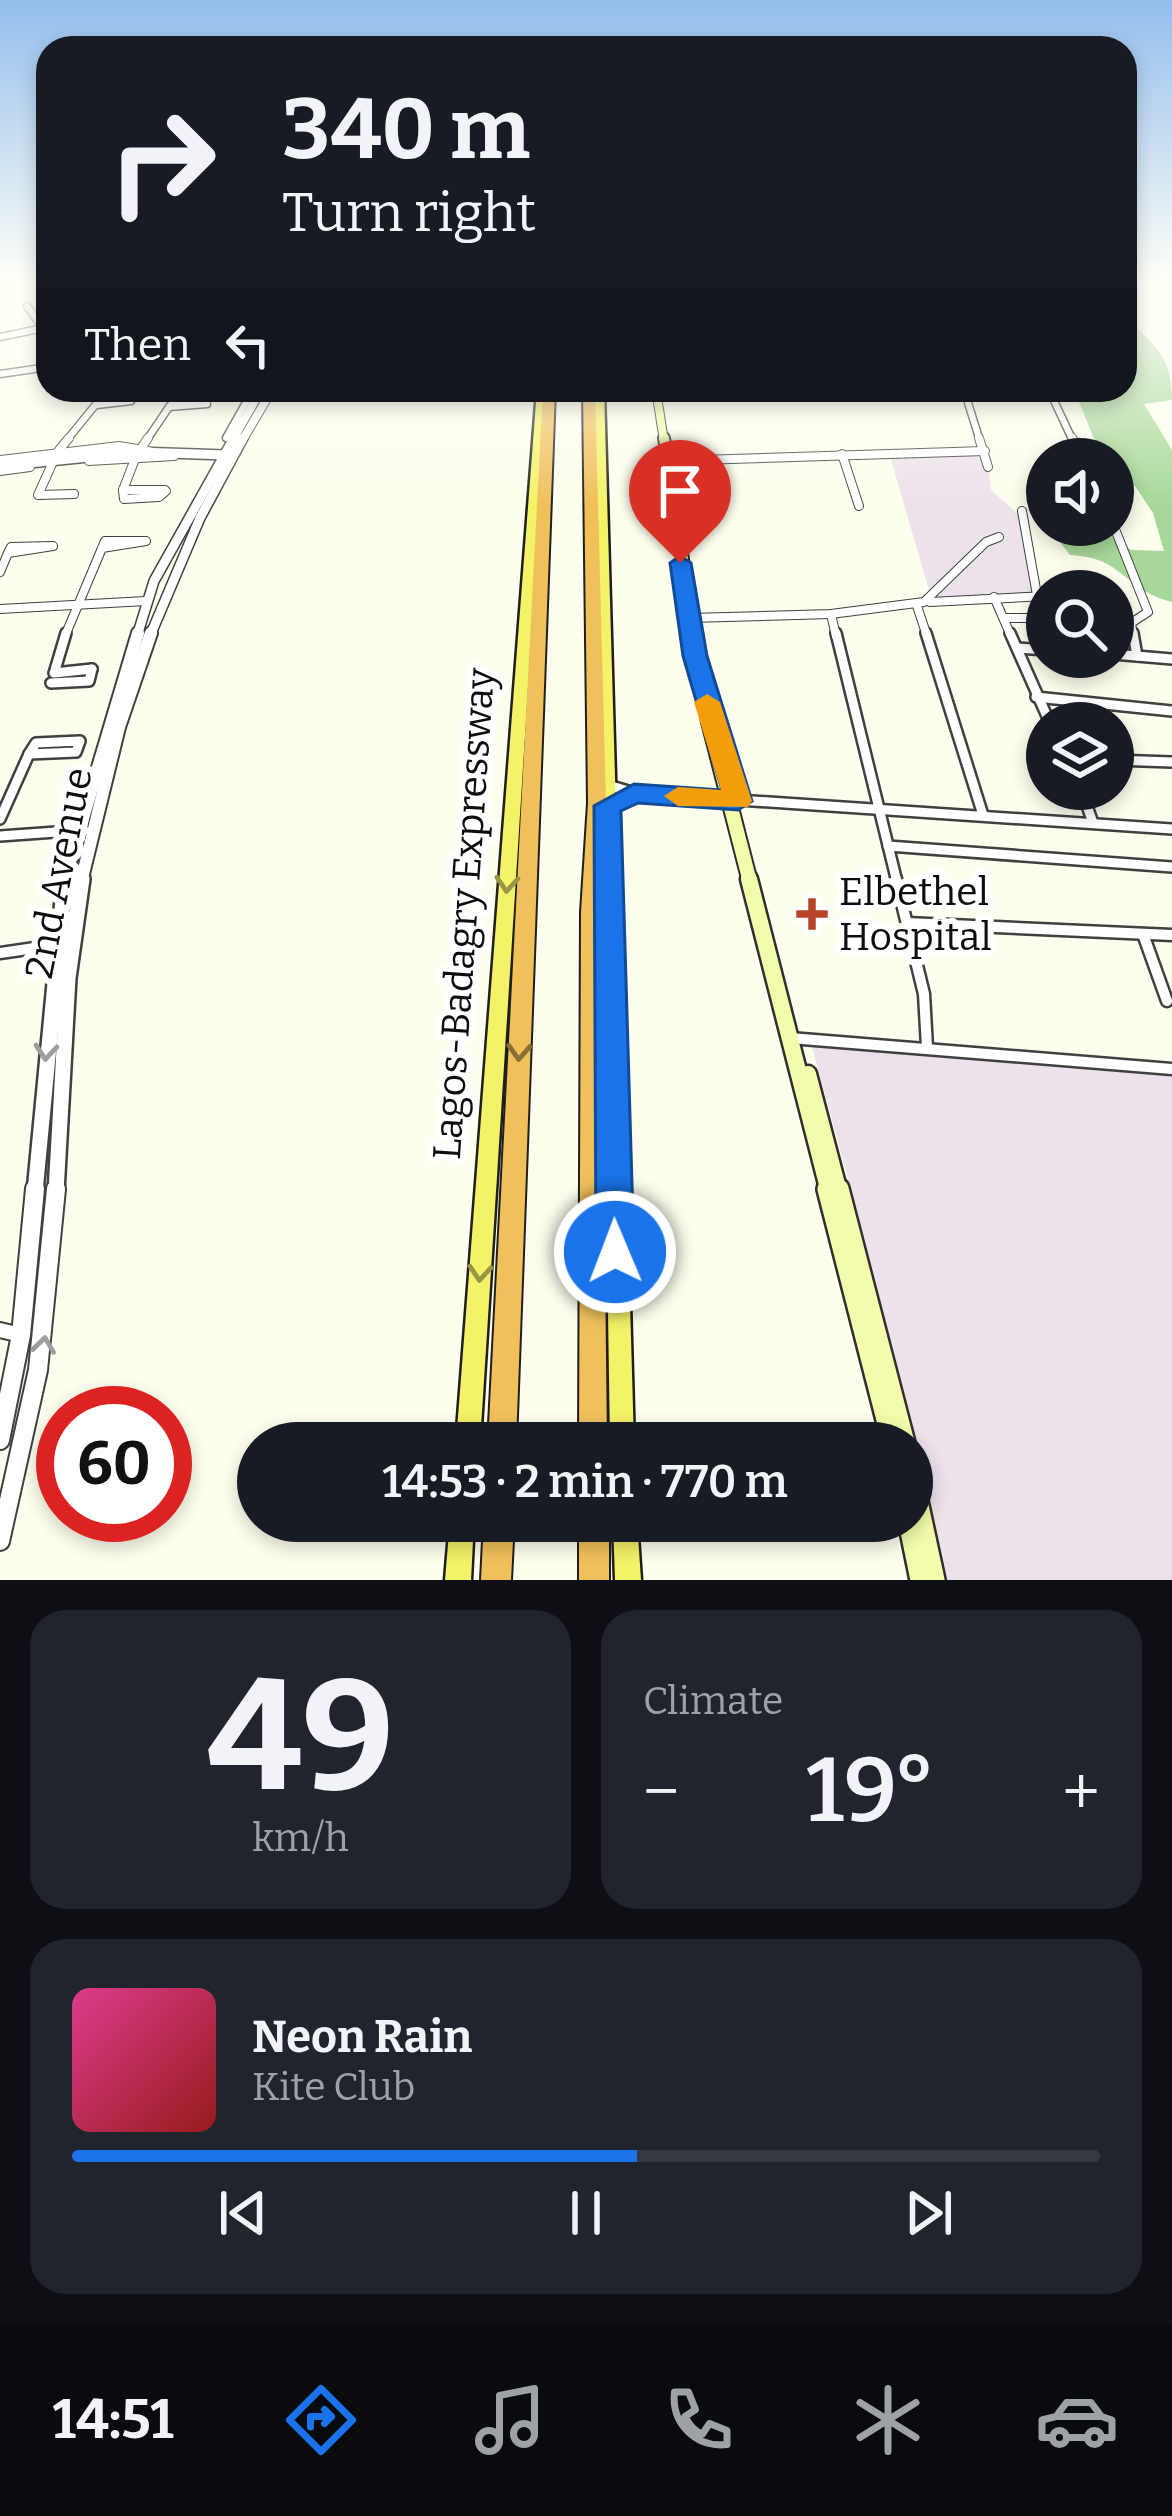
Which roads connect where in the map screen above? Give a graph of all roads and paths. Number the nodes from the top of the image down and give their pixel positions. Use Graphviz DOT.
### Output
graph roads {
  1 [pos="36,370"];
  2 [pos="0,374"];
  3 [pos="174,402"];
  4 [pos="192,402"];
  5 [pos="249,402"];
  6 [pos="252,402"];
  7 [pos="264,402"];
  8 [pos="544,402"];
  9 [pos="545,402"];
  10 [pos="589,402"];
  11 [pos="598,402"];
  12 [pos="658,402"];
  13 [pos="968,402"];
  14 [pos="1055,402"];
  15 [pos="97,405"];
  16 [pos="169,407"];
  17 [pos="226,438"];
  18 [pos="1072,438"];
  19 [pos="59,450"];
  20 [pos="146,450"];
  21 [pos="985,451"];
  22 [pos="189,453"];
  23 [pos="842,454"];
  24 [pos="228,455"];
  25 [pos="135,459"];
  26 [pos="668,460"];
  27 [pos="52,464"];
  28 [pos="0,466"];
  29 [pos="988,467"];
  30 [pos="123,490"];
  31 [pos="38,495"];
  32 [pos="859,506"];
  33 [pos="1022,511"];
  34 [pos="999,537"];
  35 [pos="1120,546"];
  36 [pos="102,548"];
  37 [pos="8,553"];
  38 [pos="1036,570"];
  39 [pos="0,572"];
  40 [pos="1026,596"];
  41 [pos="994,597"];
  42 [pos="146,601"];
  43 [pos="920,602"];
  44 [pos="81,604"];
  45 [pos="0,608"];
  46 [pos="831,614"];
  47 [pos="1004,617"];
  48 [pos="690,618"];
  49 [pos="1026,618"];
  50 [pos="1017,648"];
  51 [pos="1026,649"];
  52 [pos="1134,656"];
  53 [pos="1137,656"];
  54 [pos="1172,658"];
  55 [pos="55,670"];
  56 [pos="1036,697"];
  57 [pos="1039,702"];
  58 [pos="1172,711"];
  59 [pos="29,754"];
  60 [pos="1134,761"];
  61 [pos="1172,762"];
  62 [pos="608,785"];
  63 [pos="634,794"];
  64 [pos="735,801"];
  65 [pos="608,806"];
  66 [pos="882,807"];
  67 [pos="1088,810"];
  68 [pos="983,815"];
  69 [pos="0,819"];
  70 [pos="1093,823"];
  71 [pos="1172,829"];
  72 [pos="85,830"];
  73 [pos="0,836"];
  74 [pos="888,846"];
  75 [pos="1172,867"];
  76 [pos="907,923"];
  77 [pos="1143,934"];
  78 [pos="1172,935"];
  79 [pos="55,945"];
  80 [pos="0,952"];
  81 [pos="1168,1001"];
  82 [pos="794,1038"];
  83 [pos="927,1047"];
  84 [pos="1172,1069"];
  85 [pos="0,1330"];
  86 [pos="21,1335"];
  87 [pos="470,1422"];
  88 [pos="503,1422"];
  89 [pos="593,1422"];
  90 [pos="622,1422"];
  91 [pos="887,1422"];
  92 [pos="898,1422"];
  93 [pos="0,1440"];
  94 [pos="0,1541"];
  95 [pos="461,1542"];
  96 [pos="498,1542"];
  97 [pos="594,1542"];
  98 [pos="627,1542"];
  99 [pos="913,1542"];
  100 [pos="926,1542"];
  101 [pos="458,1580"];
  102 [pos="496,1580"];
  103 [pos="594,1580"];
  104 [pos="628,1580"];
  105 [pos="921,1580"];
  106 [pos="934,1580"];
  1 -- 2 [label="street"];
  3 -- 16 [label="street"];
  4 -- 16 [label="street"];
  5 -- 17 [label="street"];
  6 -- 24 [label="street, 2nd Avenue"];
  7 -- 24 [label="street, 2nd Avenue"];
  8 -- 87 [label="main road, Lagos-Badagry Expressway, one-way"];
  9 -- 88 [label="highway, Lagos-Badagry Expressway, one-way"];
  10 -- 89 [label="highway"];
  11 -- 62 [label="main road"];
  12 -- 26 [label="main road"];
  13 -- 21 [label="street"];
  14 -- 18 [label="street"];
  15 -- 19 [label="street"];
  16 -- 20 [label="street"];
  19 -- 20 [label="street"];
  19 -- 28 [label="street"];
  20 -- 22 [label="street"];
  20 -- 28 [label="street"];
  21 -- 23 [label="street"];
  21 -- 29 [label="street"];
  22 -- 24 [label="street"];
  22 -- 25 [label="street"];
  23 -- 26 [label="street"];
  23 -- 32 [label="street"];
  24 -- 42 [label="street, 2nd Avenue"];
  24 -- 72 [label="street, 2nd Avenue"];
  25 -- 27 [label="street"];
  25 -- 30 [label="street"];
  26 -- 48 [label="main road"];
  27 -- 28 [label="street"];
  27 -- 31 [label="street"];
  30 -- 30 [label="street"];
  31 -- 31 [label="street"];
  33 -- 38 [label="street"];
  34 -- 43 [label="street"];
  35 -- 53 [label="street"];
  36 -- 36 [label="street"];
  36 -- 44 [label="street"];
  37 -- 37 [label="street"];
  37 -- 39 [label="street"];
  40 -- 41 [label="street"];
  41 -- 43 [label="street"];
  41 -- 47 [label="street"];
  42 -- 44 [label="street"];
  42 -- 72 [label="street, 2nd Avenue"];
  43 -- 46 [label="street"];
  43 -- 68 [label="street"];
  44 -- 45 [label="street"];
  44 -- 55 [label="street"];
  46 -- 48 [label="street"];
  46 -- 66 [label="street"];
  47 -- 49 [label="street"];
  47 -- 50 [label="street"];
  48 -- 64 [label="main road"];
  50 -- 51 [label="street"];
  50 -- 56 [label="street"];
  52 -- 53 [label="street"];
  53 -- 54 [label="street"];
  55 -- 55 [label="street"];
  56 -- 57 [label="street"];
  56 -- 58 [label="street"];
  59 -- 59 [label="street"];
  59 -- 69 [label="street"];
  60 -- 61 [label="street"];
  62 -- 63 [label="street"];
  62 -- 65 [label="main road"];
  63 -- 64 [label="street"];
  63 -- 65 [label="street"];
  64 -- 66 [label="street"];
  64 -- 82 [label="main road"];
  65 -- 90 [label="main road"];
  66 -- 68 [label="street"];
  66 -- 74 [label="street"];
  67 -- 70 [label="street"];
  68 -- 70 [label="street"];
  70 -- 71 [label="street"];
  72 -- 73 [label="street"];
  72 -- 79 [label="street, 2nd Avenue"];
  94 -- 72 [label="street, 2nd Avenue, one-way"];
  74 -- 75 [label="street"];
  74 -- 76 [label="street"];
  76 -- 77 [label="street"];
  76 -- 83 [label="street"];
  77 -- 78 [label="street"];
  77 -- 81 [label="street"];
  79 -- 80 [label="street"];
  79 -- 86 [label="street, 2nd Avenue, one-way"];
  82 -- 83 [label="street"];
  82 -- 91 [label="main road"];
  82 -- 92 [label="main road"];
  83 -- 84 [label="street"];
  85 -- 86 [label="street"];
  86 -- 93 [label="street, 2nd Avenue"];
  95 -- 101 [label="main road"];
  96 -- 102 [label="highway"];
  97 -- 103 [label="highway"];
  98 -- 104 [label="main road"];
  99 -- 105 [label="main road"];
  100 -- 106 [label="main road"];
}
